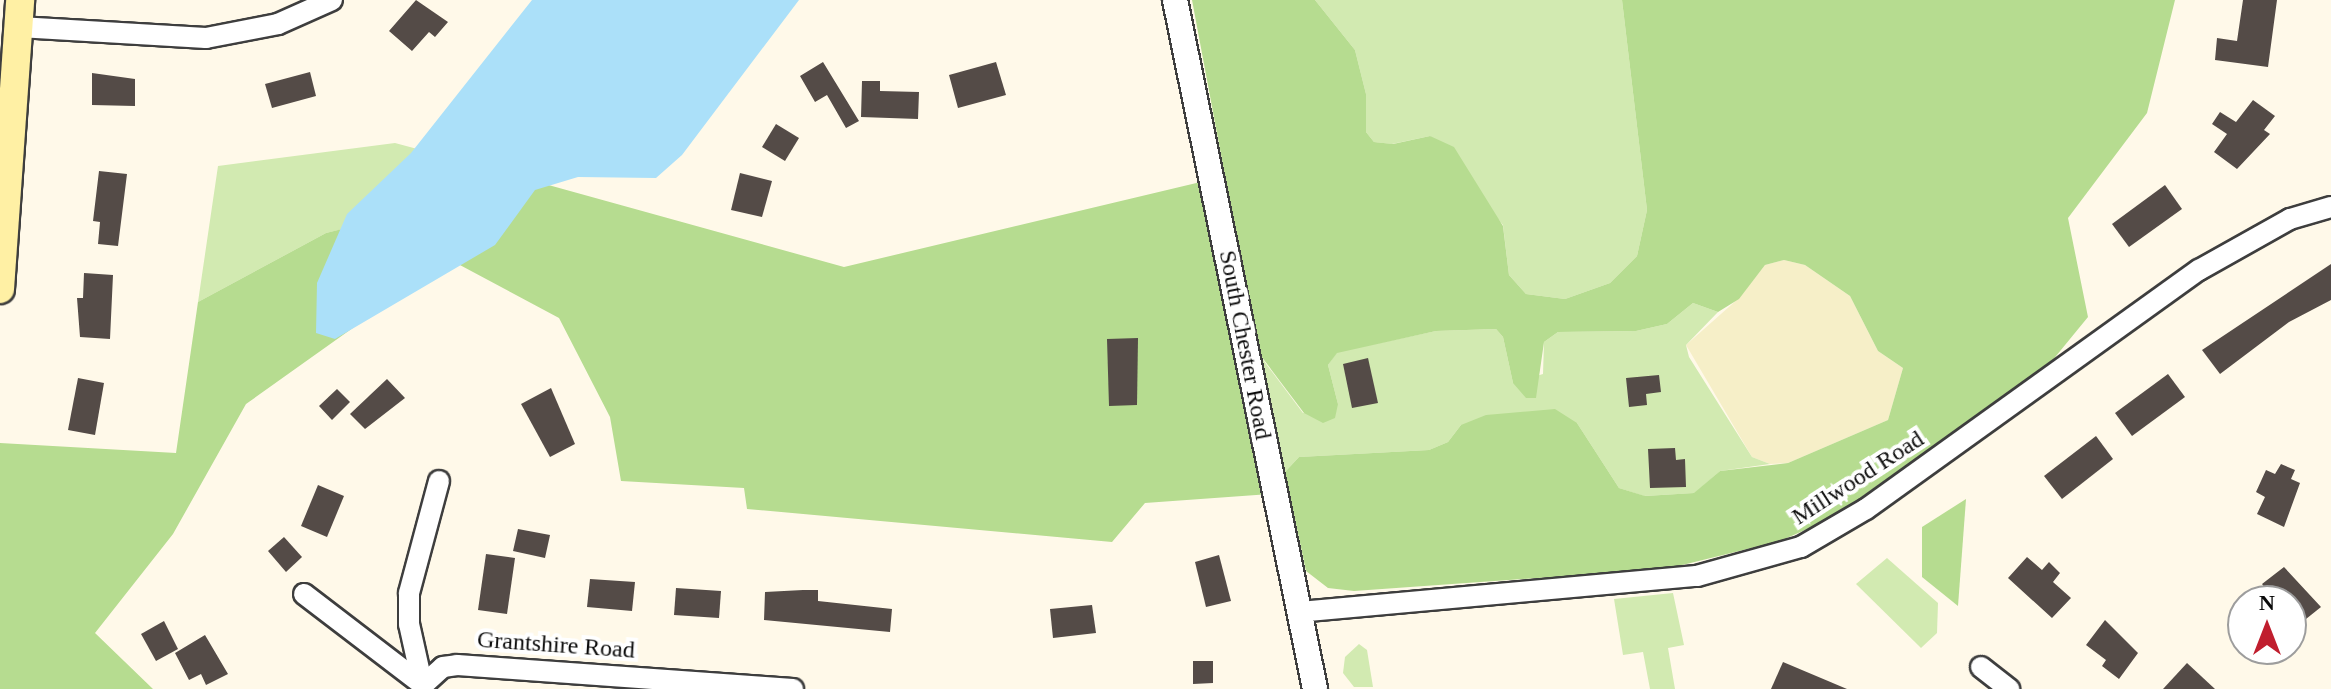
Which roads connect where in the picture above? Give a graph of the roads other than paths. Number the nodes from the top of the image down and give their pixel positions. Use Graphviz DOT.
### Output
graph roads {
  1 [pos="332,0"];
  2 [pos="1175,0"];
  3 [pos="20,13"];
  4 [pos="2331,207"];
  5 [pos="0,289"];
  6 [pos="439,481"];
  7 [pos="304,594"];
  8 [pos="1299,612"];
  9 [pos="1981,667"];
  10 [pos="422,687"];
  11 [pos="793,689"];
  12 [pos="1315,689"];
  13 [pos="2009,689"];
  1 -- 3 [label="street"];
  2 -- 8 [label="street, South Chester Road"];
  3 -- 5 [label="main road"];
  4 -- 8 [label="street, Millwood Road"];
  6 -- 10 [label="street"];
  7 -- 10 [label="street"];
  8 -- 12 [label="street, South Chester Road"];
  9 -- 13 [label="street"];
  10 -- 11 [label="street, Grantshire Road"];
}
